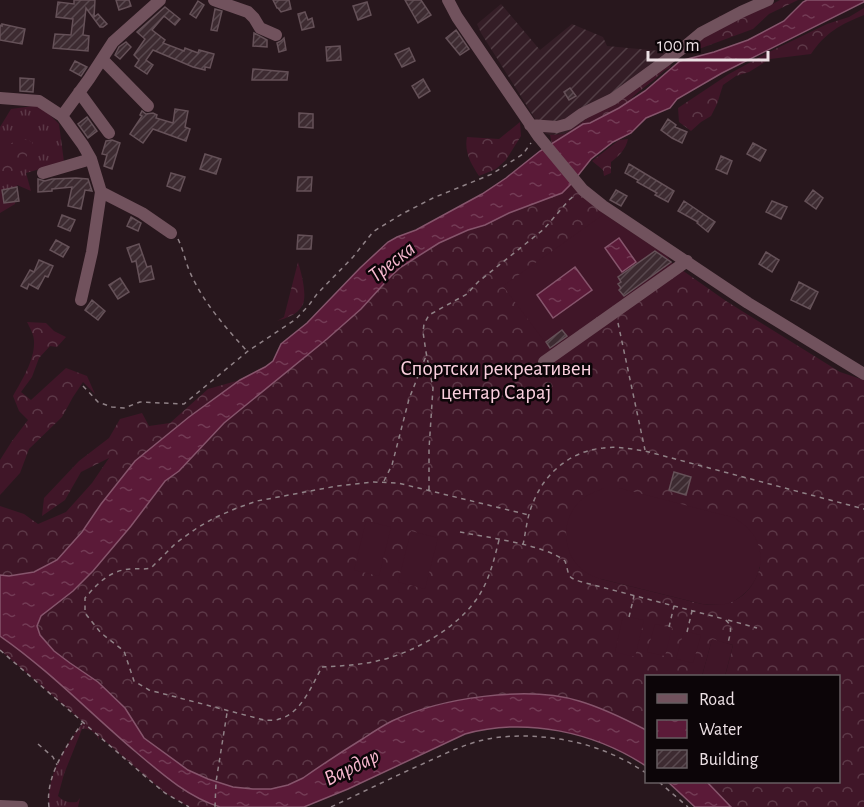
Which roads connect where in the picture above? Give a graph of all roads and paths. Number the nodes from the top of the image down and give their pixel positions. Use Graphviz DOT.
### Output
graph roads {
  1 [pos="160,0"];
  2 [pos="214,0"];
  3 [pos="447,0"];
  4 [pos="768,0"];
  5 [pos="276,35"];
  6 [pos="102,59"];
  7 [pos="79,92"];
  8 [pos="0,98"];
  9 [pos="148,106"];
  10 [pos="62,116"];
  11 [pos="534,131"];
  12 [pos="110,133"];
  13 [pos="91,159"];
  14 [pos="43,173"];
  15 [pos="583,190"];
  16 [pos="101,192"];
  17 [pos="171,232"];
  18 [pos="687,261"];
  19 [pos="81,300"];
  20 [pos="615,312"];
  21 [pos="248,351"];
  22 [pos="427,355"];
  23 [pos="544,362"];
  24 [pos="864,374"];
  25 [pos="83,386"];
  26 [pos="645,451"];
  27 [pos="384,482"];
  28 [pos="429,490"];
  29 [pos="864,509"];
  30 [pos="529,515"];
  31 [pos="460,532"];
  32 [pos="500,540"];
  33 [pos="523,545"];
  34 [pos="634,595"];
  35 [pos="674,606"];
  36 [pos="693,610"];
  37 [pos="629,617"];
  38 [pos="724,619"];
  39 [pos="669,627"];
  40 [pos="757,628"];
  41 [pos="687,632"];
  42 [pos="728,643"];
  43 [pos="0,650"];
  44 [pos="227,711"];
  45 [pos="83,722"];
  46 [pos="38,744"];
  47 [pos="57,765"];
  48 [pos="645,771"];
  49 [pos="660,783"];
  50 [pos="0,806"];
  51 [pos="22,807"];
  52 [pos="49,807"];
  53 [pos="189,807"];
  54 [pos="214,807"];
  55 [pos="331,807"];
  56 [pos="688,807"];
  1 -- 6 [label="street"];
  2 -- 5 [label="street"];
  3 -- 11 [label="street"];
  4 -- 11 [label="street"];
  6 -- 7 [label="street"];
  6 -- 9 [label="street"];
  7 -- 10 [label="street"];
  7 -- 12 [label="street"];
  8 -- 10 [label="street"];
  10 -- 13 [label="street"];
  11 -- 15 [label="street"];
  11 -- 21 [label="path"];
  13 -- 14 [label="street"];
  13 -- 16 [label="street"];
  15 -- 18 [label="street"];
  15 -- 22 [label="path"];
  16 -- 17 [label="street"];
  16 -- 19 [label="street"];
  17 -- 21 [label="path"];
  18 -- 20 [label="street"];
  18 -- 24 [label="street"];
  20 -- 23 [label="street"];
  20 -- 26 [label="path"];
  21 -- 25 [label="path"];
  22 -- 27 [label="path"];
  22 -- 28 [label="path"];
  26 -- 29 [label="path"];
  26 -- 30 [label="path"];
  27 -- 28 [label="path"];
  27 -- 44 [label="path"];
  28 -- 30 [label="path"];
  30 -- 33 [label="path"];
  31 -- 32 [label="path"];
  32 -- 33 [label="path"];
  32 -- 44 [label="path"];
  33 -- 34 [label="path"];
  34 -- 35 [label="path"];
  34 -- 37 [label="path"];
  35 -- 36 [label="path"];
  35 -- 39 [label="path"];
  36 -- 38 [label="path"];
  36 -- 41 [label="path"];
  38 -- 40 [label="path"];
  38 -- 42 [label="path"];
  43 -- 45 [label="path"];
  44 -- 54 [label="path"];
  45 -- 47 [label="path"];
  45 -- 53 [label="path"];
  46 -- 47 [label="path"];
  47 -- 52 [label="path"];
  48 -- 55 [label="path"];
  49 -- 56 [label="path"];
  50 -- 51 [label="street"];
}
